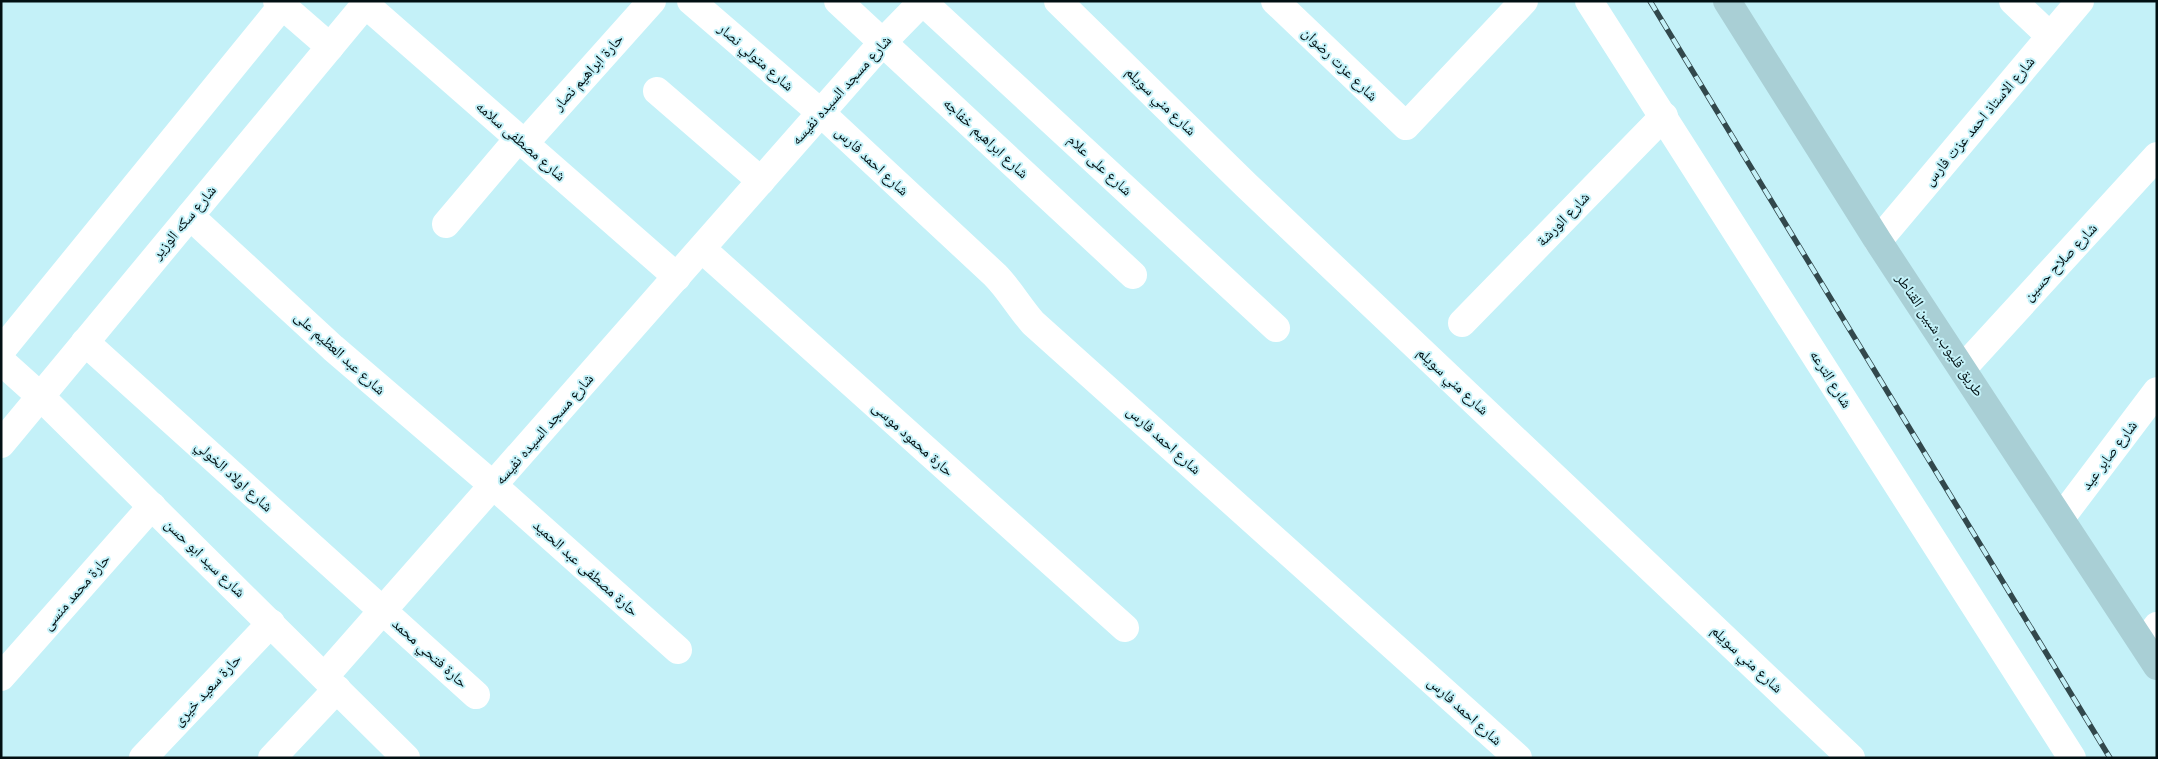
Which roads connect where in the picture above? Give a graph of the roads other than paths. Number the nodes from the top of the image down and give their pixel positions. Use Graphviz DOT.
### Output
graph roads {
  1 [pos="652,1"];
  2 [pos="691,1"];
  3 [pos="838,1"];
  4 [pos="1058,1"];
  5 [pos="1275,1"];
  6 [pos="1524,1"];
  7 [pos="1589,1"];
  8 [pos="1727,1"];
  9 [pos="2014,1"];
  10 [pos="2080,1"];
  11 [pos="923,2"];
  12 [pos="282,3"];
  13 [pos="367,3"];
  14 [pos="2050,36"];
  15 [pos="883,42"];
  16 [pos="330,47"];
  17 [pos="657,91"];
  18 [pos="821,113"];
  19 [pos="1664,116"];
  20 [pos="521,141"];
  21 [pos="2157,156"];
  22 [pos="761,181"];
  23 [pos="190,216"];
  24 [pos="446,224"];
  25 [pos="1878,242"];
  26 [pos="702,249"];
  27 [pos="1133,275"];
  28 [pos="677,277"];
  29 [pos="1462,323"];
  30 [pos="1276,328"];
  31 [pos="85,342"];
  32 [pos="1,351"];
  33 [pos="1,361"];
  34 [pos="1963,368"];
  35 [pos="2157,391"];
  36 [pos="40,396"];
  37 [pos="1,444"];
  38 [pos="494,486"];
  39 [pos="152,506"];
  40 [pos="2061,518"];
  41 [pos="384,610"];
  42 [pos="271,623"];
  43 [pos="1125,628"];
  44 [pos="2152,645"];
  45 [pos="678,650"];
  46 [pos="1,677"];
  47 [pos="331,682"];
  48 [pos="476,695"];
  49 [pos="144,758"];
  50 [pos="272,758"];
  51 [pos="406,758"];
  52 [pos="1518,758"];
  53 [pos="1851,758"];
  54 [pos="2072,758"];
  1 -- 20 [label="street, حارة ابراهيم نصار"];
  2 -- 18 [label="street, شارع متولي نصار"];
  3 -- 15 [label="street, شارع ابراهيم خفاجه"];
  4 -- 53 [label="street, شارع مني سويلم"];
  5 -- 6 [label="street, شارع عزت رضوان"];
  7 -- 19 [label="street, شارع الترعه"];
  8 -- 25 [label="main road, طريق قليوب, شبين القناطر"];
  9 -- 14 [label="street"];
  10 -- 14 [label="street, شارع الاستاذ احمد عزت فارس"];
  11 -- 15 [label="street, شارع مسجد السيده نفيسه"];
  11 -- 30 [label="street, شارع على علام"];
  12 -- 16 [label="street"];
  12 -- 32 [label="street"];
  13 -- 16 [label="street, شارع سكه الوزير"];
  13 -- 20 [label="street, شارع مصطفى سلامه"];
  14 -- 25 [label="street, شارع الاستاذ احمد عزت فارس"];
  15 -- 18 [label="street, شارع مسجد السيده نفيسه"];
  15 -- 27 [label="street, شارع ابراهيم خفاجه"];
  16 -- 23 [label="street, شارع سكه الوزير"];
  17 -- 22 [label="street"];
  18 -- 22 [label="street, شارع مسجد السيده نفيسه"];
  18 -- 52 [label="street, شارع احمد فارس"];
  19 -- 29 [label="street, شارع الورشة"];
  19 -- 54 [label="street, شارع الترعه"];
  20 -- 24 [label="street, حارة ابراهيم نصار"];
  20 -- 28 [label="street, شارع مصطفى سلامه"];
  21 -- 34 [label="street, شارع صلاح حسين"];
  22 -- 26 [label="street, شارع مسجد السيده نفيسه"];
  23 -- 31 [label="street, شارع سكه الوزير"];
  23 -- 38 [label="street, شارع عبد العظيم على"];
  25 -- 34 [label="main road, طريق قليوب, شبين القناطر"];
  26 -- 28 [label="street, شارع مسجد السيده نفيسه"];
  26 -- 43 [label="street, حارة محمود موسى"];
  28 -- 38 [label="street, شارع مسجد السيده نفيسه"];
  31 -- 36 [label="street, شارع سكه الوزير"];
  31 -- 41 [label="street, شارع اولاد الخولي"];
  33 -- 36 [label="street, شارع سيد ابو حسن"];
  34 -- 40 [label="main road, طريق قليوب, شبين القناطر"];
  35 -- 40 [label="street, شارع صابر عيد"];
  36 -- 37 [label="street, شارع سكه الوزير"];
  36 -- 39 [label="street, شارع سيد ابو حسن"];
  38 -- 41 [label="street, شارع مسجد السيده نفيسه"];
  38 -- 45 [label="street, حارة مصطفى عبد الحميد"];
  39 -- 42 [label="street, شارع سيد ابو حسن"];
  39 -- 46 [label="street, حارة محمد منسى"];
  40 -- 44 [label="main road, طريق قليوب, شبين القناطر"];
  41 -- 47 [label="street, شارع مسجد السيده نفيسه"];
  41 -- 48 [label="street, حارة فتحي محمد"];
  42 -- 47 [label="street, شارع سيد ابو حسن"];
  42 -- 49 [label="street, حارة سعيد خيرى"];
  47 -- 50 [label="street, شارع مسجد السيده نفيسه"];
  47 -- 51 [label="street, شارع سيد ابو حسن"];
}
